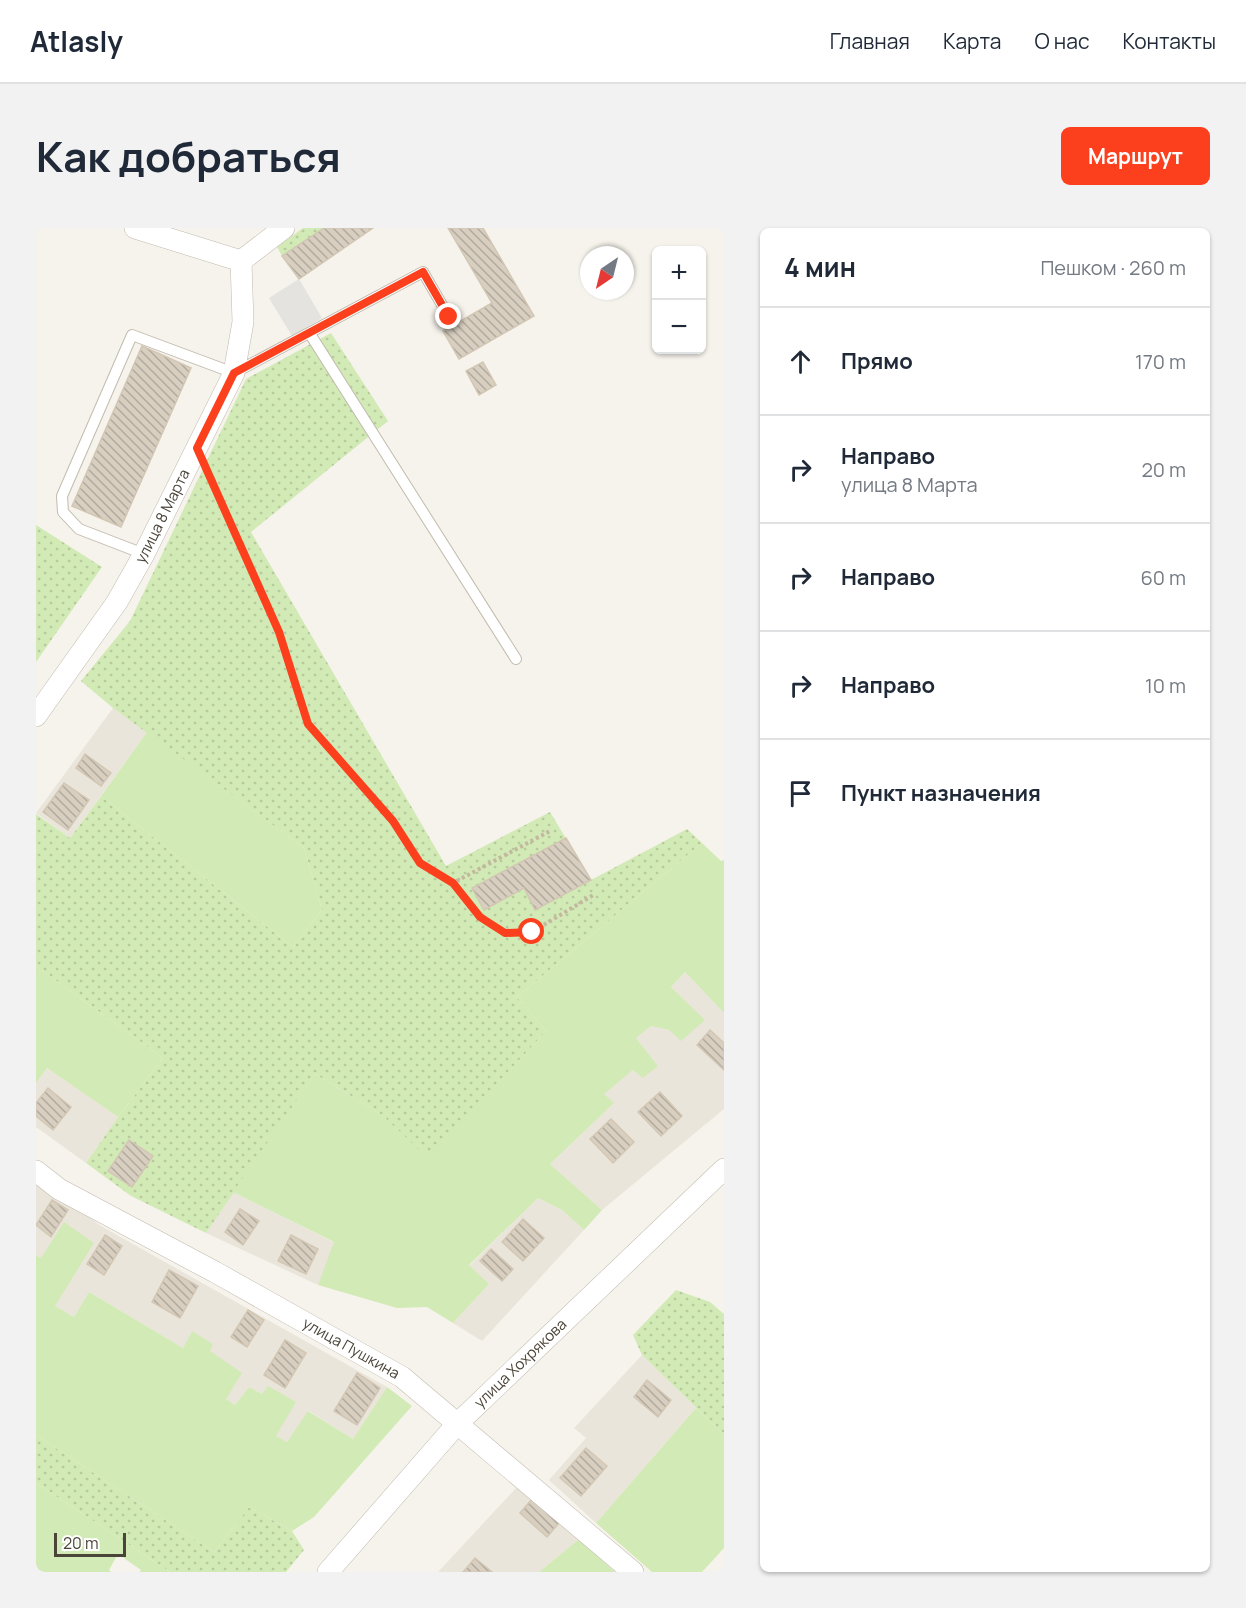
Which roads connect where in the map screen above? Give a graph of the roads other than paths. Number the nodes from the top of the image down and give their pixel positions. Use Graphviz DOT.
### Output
graph roads {
  1 [pos="135,228"];
  2 [pos="284,228"];
  3 [pos="241,261"];
  4 [pos="449,317"];
  5 [pos="310,334"];
  6 [pos="234,373"];
  7 [pos="144,555"];
  8 [pos="516,659"];
  9 [pos="36,716"];
  10 [pos="724,1169"];
  11 [pos="36,1171"];
  12 [pos="456,1424"];
  13 [pos="328,1572"];
  14 [pos="633,1572"];
  1 -- 3 [label="street"];
  2 -- 3 [label="street"];
  3 -- 6 [label="street, улица 8 Марта"];
  4 -- 5 [label="lane"];
  5 -- 6 [label="lane"];
  5 -- 8 [label="lane"];
  6 -- 7 [label="street, улица 8 Марта"];
  6 -- 7 [label="lane"];
  7 -- 9 [label="street, улица 8 Марта"];
  10 -- 12 [label="street, улица Хохрякова"];
  11 -- 12 [label="street, улица Пушкина"];
  12 -- 13 [label="street, улица Хохрякова"];
  12 -- 14 [label="street, улица Пушкина"];
}
